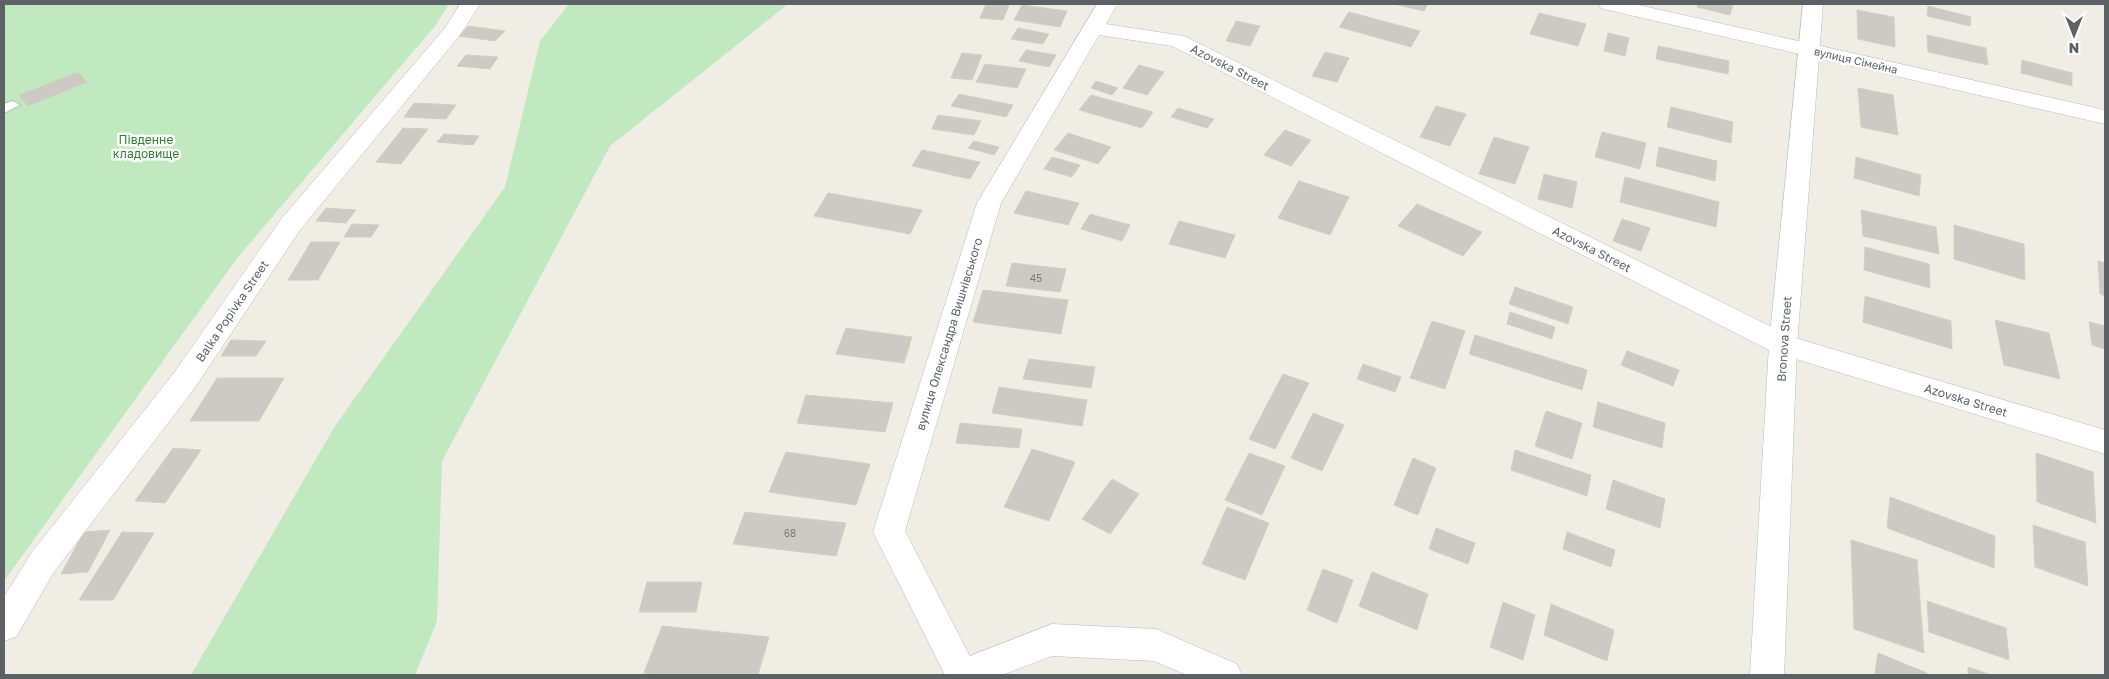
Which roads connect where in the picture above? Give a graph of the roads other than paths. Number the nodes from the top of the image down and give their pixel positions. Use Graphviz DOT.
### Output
graph roads {
  1 [pos="470,4"];
  2 [pos="1108,4"];
  3 [pos="1608,4"];
  4 [pos="1813,4"];
  5 [pos="1092,28"];
  6 [pos="1808,50"];
  7 [pos="2105,117"];
  8 [pos="1782,346"];
  9 [pos="2105,442"];
  10 [pos="4,626"];
  11 [pos="962,674"];
  12 [pos="1225,675"];
  13 [pos="1767,675"];
  1 -- 10 [label="street, Balka Popivka Street"];
  2 -- 5 [label="street, вулиця Олександра Вишнівського"];
  3 -- 6 [label="street, вулиця Сімейна"];
  4 -- 6 [label="street, Bronova Street"];
  5 -- 8 [label="street, Azovska Street"];
  5 -- 11 [label="street, вулиця Олександра Вишнівського"];
  6 -- 7 [label="street, вулиця Сімейна"];
  6 -- 8 [label="street, Bronova Street"];
  8 -- 9 [label="street, Azovska Street"];
  8 -- 13 [label="street, Bronova Street"];
  11 -- 12 [label="street"];
}
